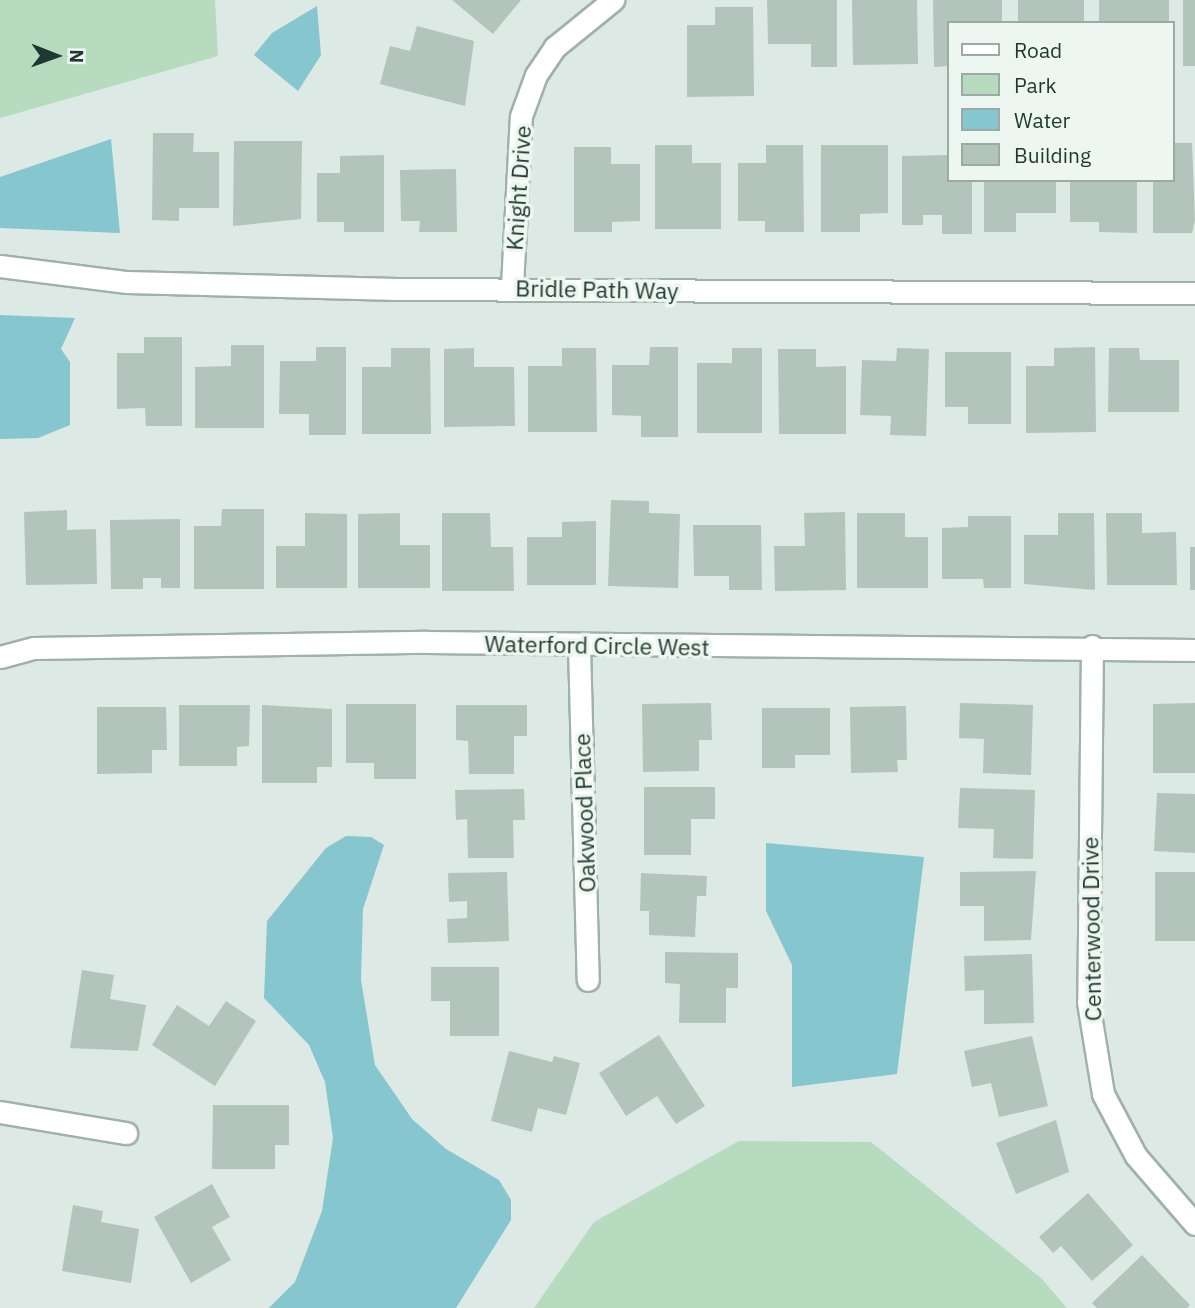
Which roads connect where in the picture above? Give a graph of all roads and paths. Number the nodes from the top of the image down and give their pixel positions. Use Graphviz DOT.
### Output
graph roads {
  1 [pos="613,0"];
  2 [pos="0,265"];
  3 [pos="512,286"];
  4 [pos="1195,293"];
  5 [pos="579,646"];
  6 [pos="1092,646"];
  7 [pos="1195,650"];
  8 [pos="0,657"];
  9 [pos="588,980"];
  10 [pos="0,1112"];
  11 [pos="126,1133"];
  12 [pos="1195,1224"];
  1 -- 3 [label="street, Knight Drive"];
  2 -- 3 [label="street, Bridle Path Way"];
  3 -- 4 [label="street, Bridle Path Way"];
  5 -- 6 [label="street, Waterford Circle West"];
  5 -- 8 [label="street, Waterford Circle West"];
  5 -- 9 [label="street, Oakwood Place"];
  6 -- 7 [label="street, Waterford Circle West"];
  6 -- 12 [label="street, Centerwood Drive"];
  10 -- 11 [label="street"];
}
